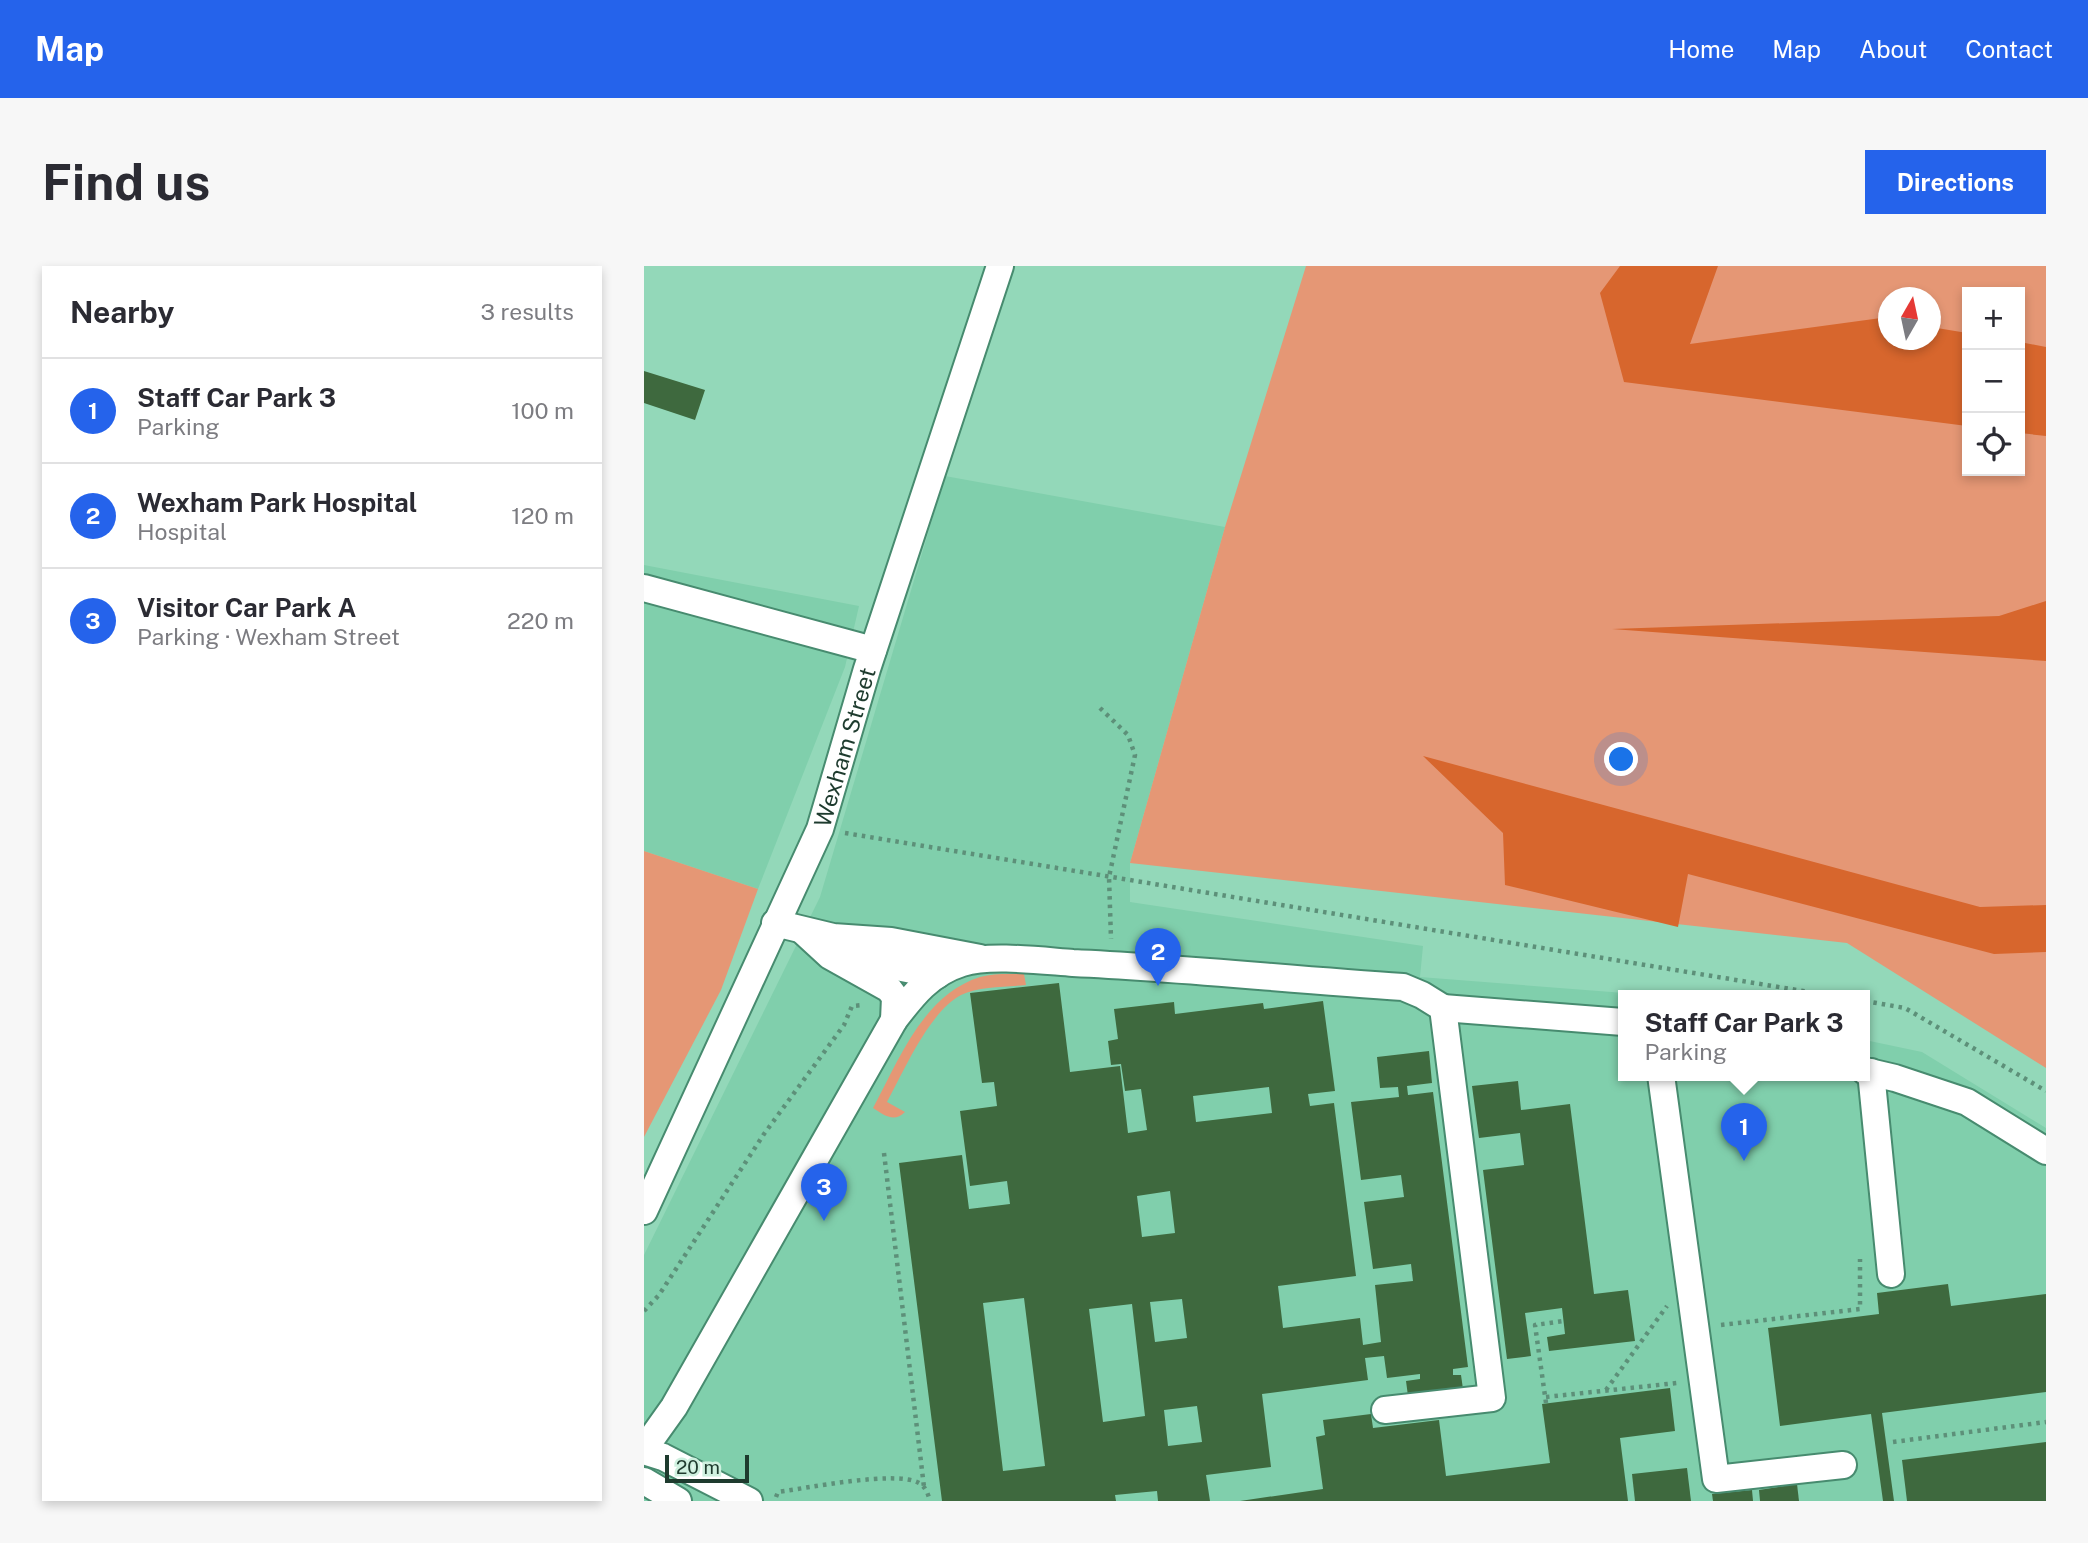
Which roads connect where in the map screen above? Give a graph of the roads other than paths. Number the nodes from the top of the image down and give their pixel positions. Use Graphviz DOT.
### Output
graph roads {
  1 [pos="1000,266"];
  2 [pos="644,588"];
  3 [pos="873,650"];
  4 [pos="775,923"];
  5 [pos="816,944"];
  6 [pos="988,960"];
  7 [pos="937,975"];
  8 [pos="1443,1008"];
  9 [pos="891,1011"];
  10 [pos="1618,1022"];
  11 [pos="1870,1072"];
  12 [pos="1662,1081"];
  13 [pos="1869,1081"];
  14 [pos="2046,1151"];
  15 [pos="644,1211"];
  16 [pos="1891,1274"];
  17 [pos="1385,1410"];
  18 [pos="651,1431"];
  19 [pos="644,1450"];
  20 [pos="1843,1465"];
  21 [pos="644,1481"];
  22 [pos="644,1493"];
  23 [pos="667,1501"];
  24 [pos="678,1501"];
  25 [pos="749,1501"];
  1 -- 3 [label="street, Wexham Street"];
  2 -- 3 [label="street"];
  3 -- 4 [label="street, Wexham Street"];
  4 -- 5 [label="street"];
  4 -- 15 [label="street, Wexham Street"];
  5 -- 6 [label="street"];
  5 -- 7 [label="street"];
  5 -- 9 [label="street"];
  6 -- 7 [label="street"];
  6 -- 8 [label="street"];
  7 -- 9 [label="street"];
  8 -- 10 [label="street"];
  8 -- 17 [label="street"];
  9 -- 18 [label="street"];
  11 -- 14 [label="street"];
  12 -- 20 [label="street"];
  13 -- 16 [label="street"];
  18 -- 19 [label="street"];
  19 -- 25 [label="street"];
  21 -- 24 [label="street"];
  22 -- 23 [label="street"];
}
